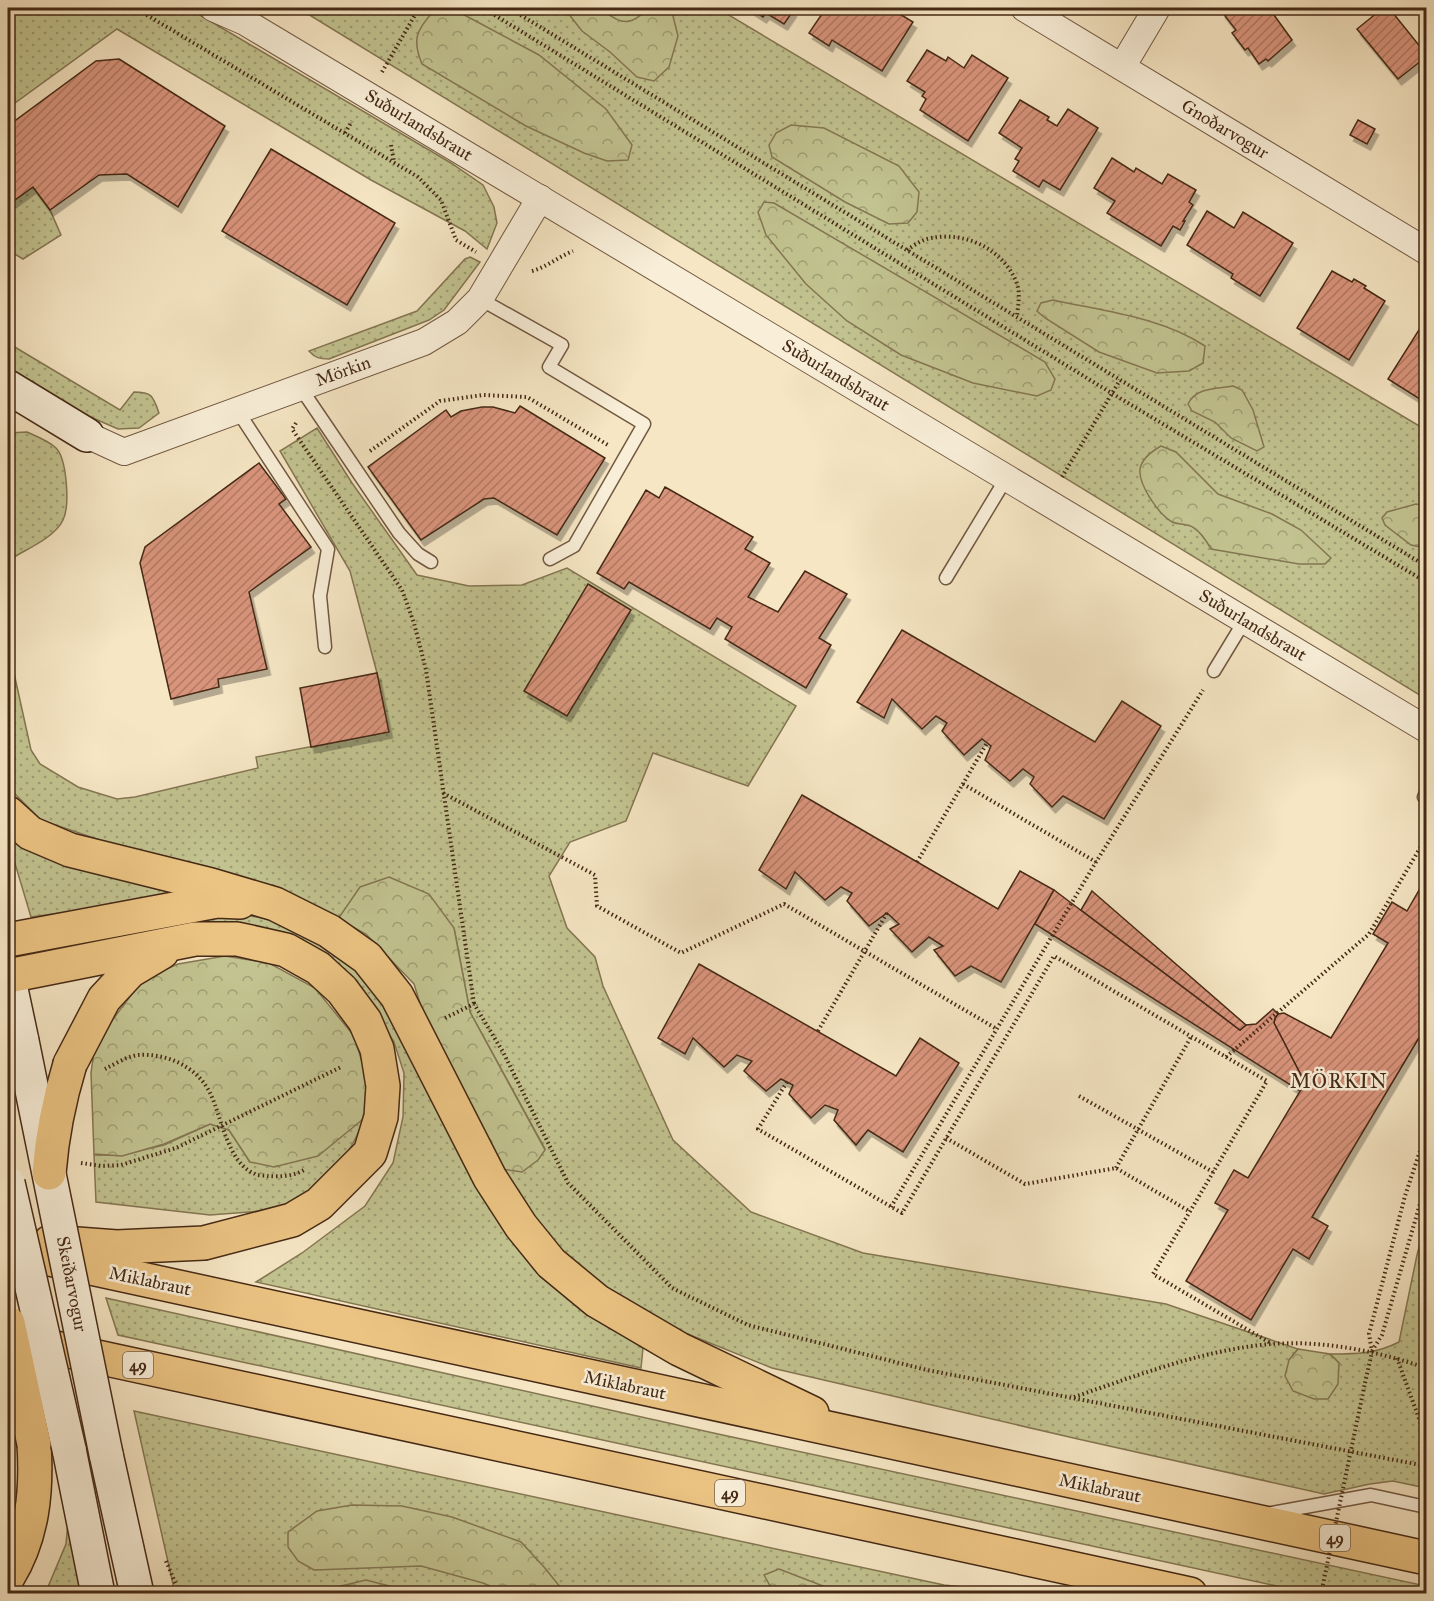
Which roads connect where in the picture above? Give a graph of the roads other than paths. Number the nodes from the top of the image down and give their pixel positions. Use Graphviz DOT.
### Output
graph roads {
  1 [pos="213,8"];
  2 [pos="1024,8"];
  3 [pos="1156,8"];
  4 [pos="237,14"];
  5 [pos="1122,67"];
  6 [pos="540,198"];
  7 [pos="1426,251"];
  8 [pos="480,299"];
  9 [pos="8,387"];
  10 [pos="304,395"];
  11 [pos="237,410"];
  12 [pos="8,416"];
  13 [pos="87,435"];
  14 [pos="1006,477"];
  15 [pos="550,559"];
  16 [pos="431,562"];
  17 [pos="946,578"];
  18 [pos="1245,620"];
  19 [pos="325,647"];
  20 [pos="1214,671"];
  21 [pos="1426,729"];
  22 [pos="8,813"];
  23 [pos="275,904"];
  24 [pos="8,940"];
  25 [pos="176,944"];
  26 [pos="8,976"];
  27 [pos="64,1168"];
  28 [pos="8,1183"];
  29 [pos="8,1239"];
  30 [pos="8,1250"];
  31 [pos="8,1323"];
  32 [pos="8,1337"];
  33 [pos="862,1437"];
  34 [pos="1426,1507"];
  35 [pos="1243,1518"];
  36 [pos="1426,1558"];
  37 [pos="8,1577"];
  38 [pos="98,1593"];
  39 [pos="137,1593"];
  40 [pos="1190,1593"];
  1 -- 4 [label="street, Suðurlandsbraut"];
  2 -- 5 [label="street, Gnoðarvogur"];
  3 -- 5 [label="street"];
  4 -- 6 [label="street, Suðurlandsbraut"];
  5 -- 7 [label="street, Gnoðarvogur"];
  6 -- 8 [label="street, Mörkin"];
  6 -- 14 [label="street, Suðurlandsbraut"];
  8 -- 10 [label="street, Mörkin"];
  8 -- 15 [label="lane"];
  9 -- 13 [label="main road"];
  10 -- 11 [label="street, Mörkin"];
  10 -- 16 [label="lane"];
  11 -- 13 [label="street, Mörkin"];
  11 -- 19 [label="lane"];
  12 -- 13 [label="main road"];
  14 -- 17 [label="lane"];
  14 -- 18 [label="street, Suðurlandsbraut"];
  18 -- 20 [label="lane"];
  18 -- 21 [label="street, Suðurlandsbraut"];
  22 -- 23 [label="highway"];
  23 -- 24 [label="highway"];
  23 -- 33 [label="highway"];
  25 -- 26 [label="highway"];
  25 -- 27 [label="highway, bridge"];
  25 -- 29 [label="highway"];
  26 -- 27 [label="main road, Skeiðarvogur, bridge"];
  27 -- 39 [label="main road, Skeiðarvogur, bridge"];
  28 -- 38 [label="main road, bridge"];
  30 -- 33 [label="highway, Miklabraut / 49"];
  31 -- 37 [label="highway, bridge"];
  32 -- 40 [label="highway, 49"];
  33 -- 35 [label="highway, Miklabraut / 49"];
  34 -- 35 [label="lane, Miklabraut"];
  35 -- 36 [label="highway, Miklabraut / 49"];
}
